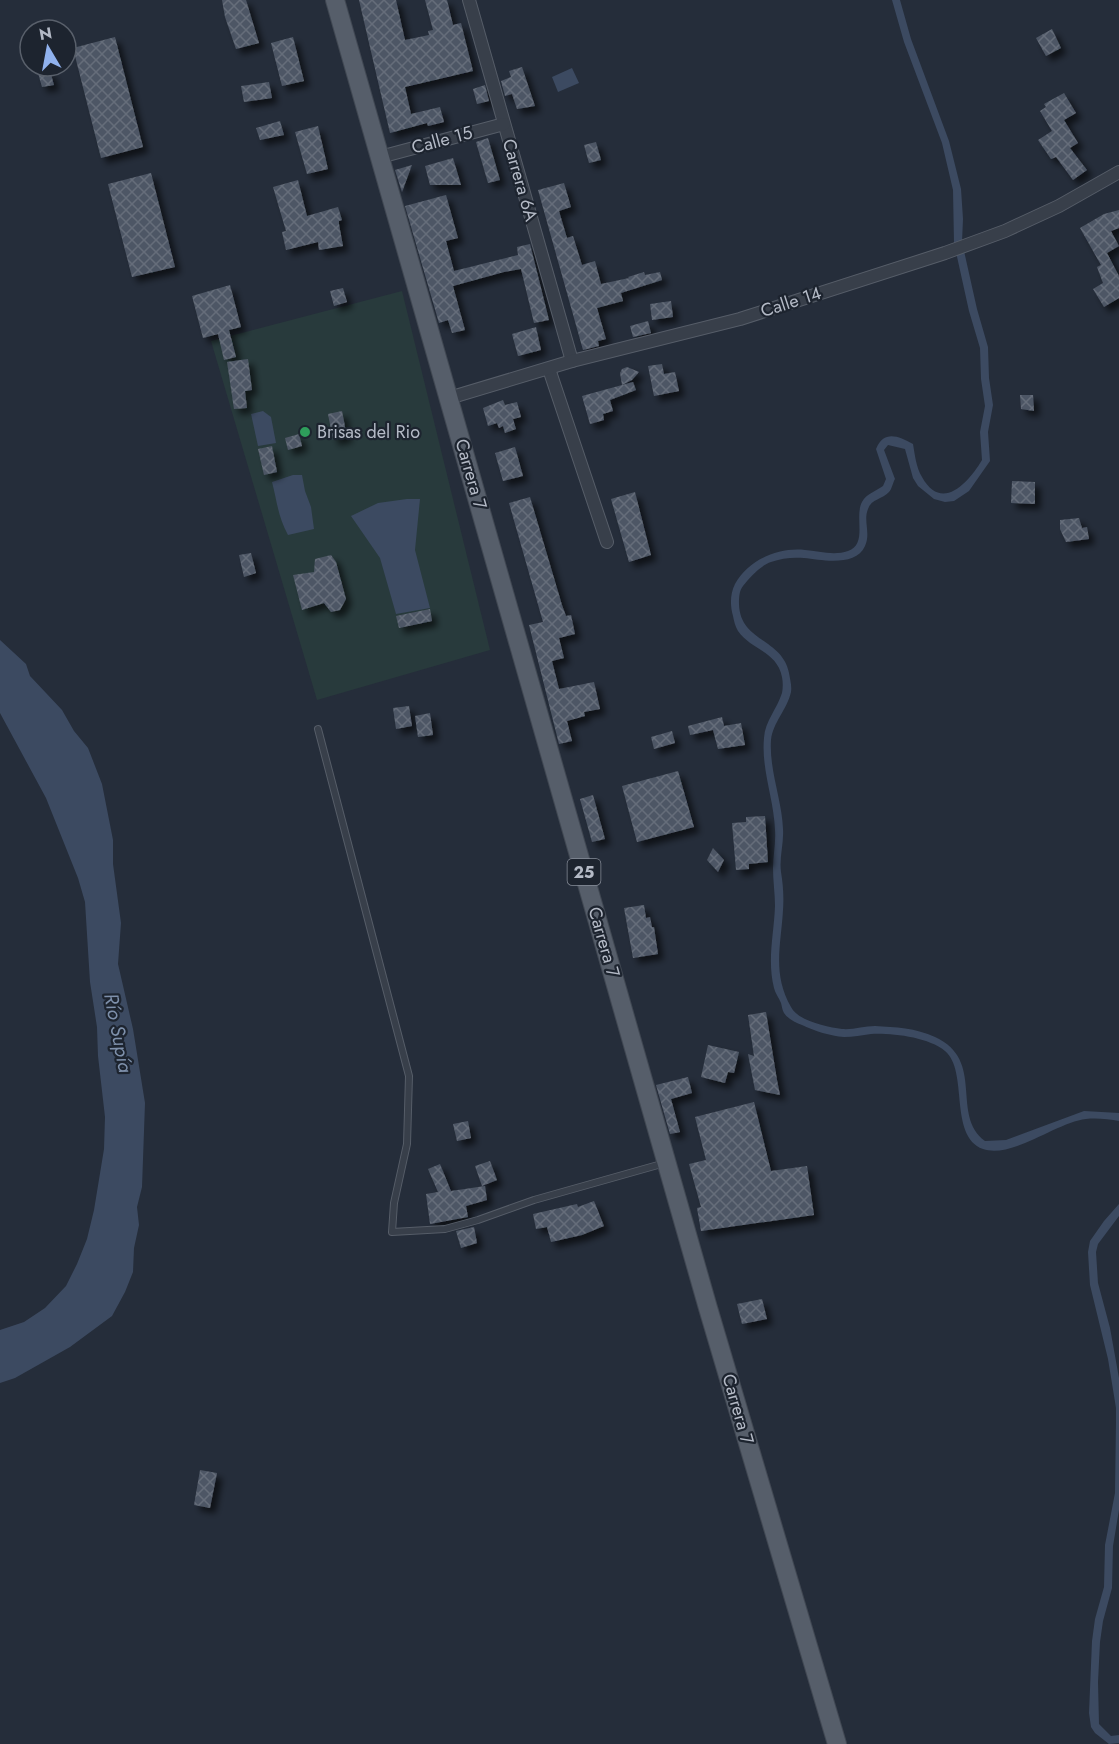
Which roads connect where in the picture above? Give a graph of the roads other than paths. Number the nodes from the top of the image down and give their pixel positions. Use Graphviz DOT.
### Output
graph roads {
  1 [pos="335,0"];
  2 [pos="469,0"];
  3 [pos="504,124"];
  4 [pos="380,157"];
  5 [pos="1119,172"];
  6 [pos="572,361"];
  7 [pos="549,369"];
  8 [pos="449,398"];
  9 [pos="607,542"];
  10 [pos="318,729"];
  11 [pos="667,1163"];
  12 [pos="837,1744"];
  1 -- 4 [label="main road, Carrera 7 / 25"];
  2 -- 3 [label="street, Carrera 6A"];
  3 -- 4 [label="street, Calle 15"];
  3 -- 6 [label="street, Carrera 6A"];
  4 -- 8 [label="main road, Carrera 7 / 25"];
  5 -- 6 [label="street, Calle 14"];
  6 -- 7 [label="street, Calle 14"];
  7 -- 8 [label="street, Calle 14"];
  7 -- 9 [label="street"];
  8 -- 11 [label="main road, Carrera 7 / 25"];
  10 -- 11 [label="lane"];
  11 -- 12 [label="main road, Carrera 7 / 25"];
}
